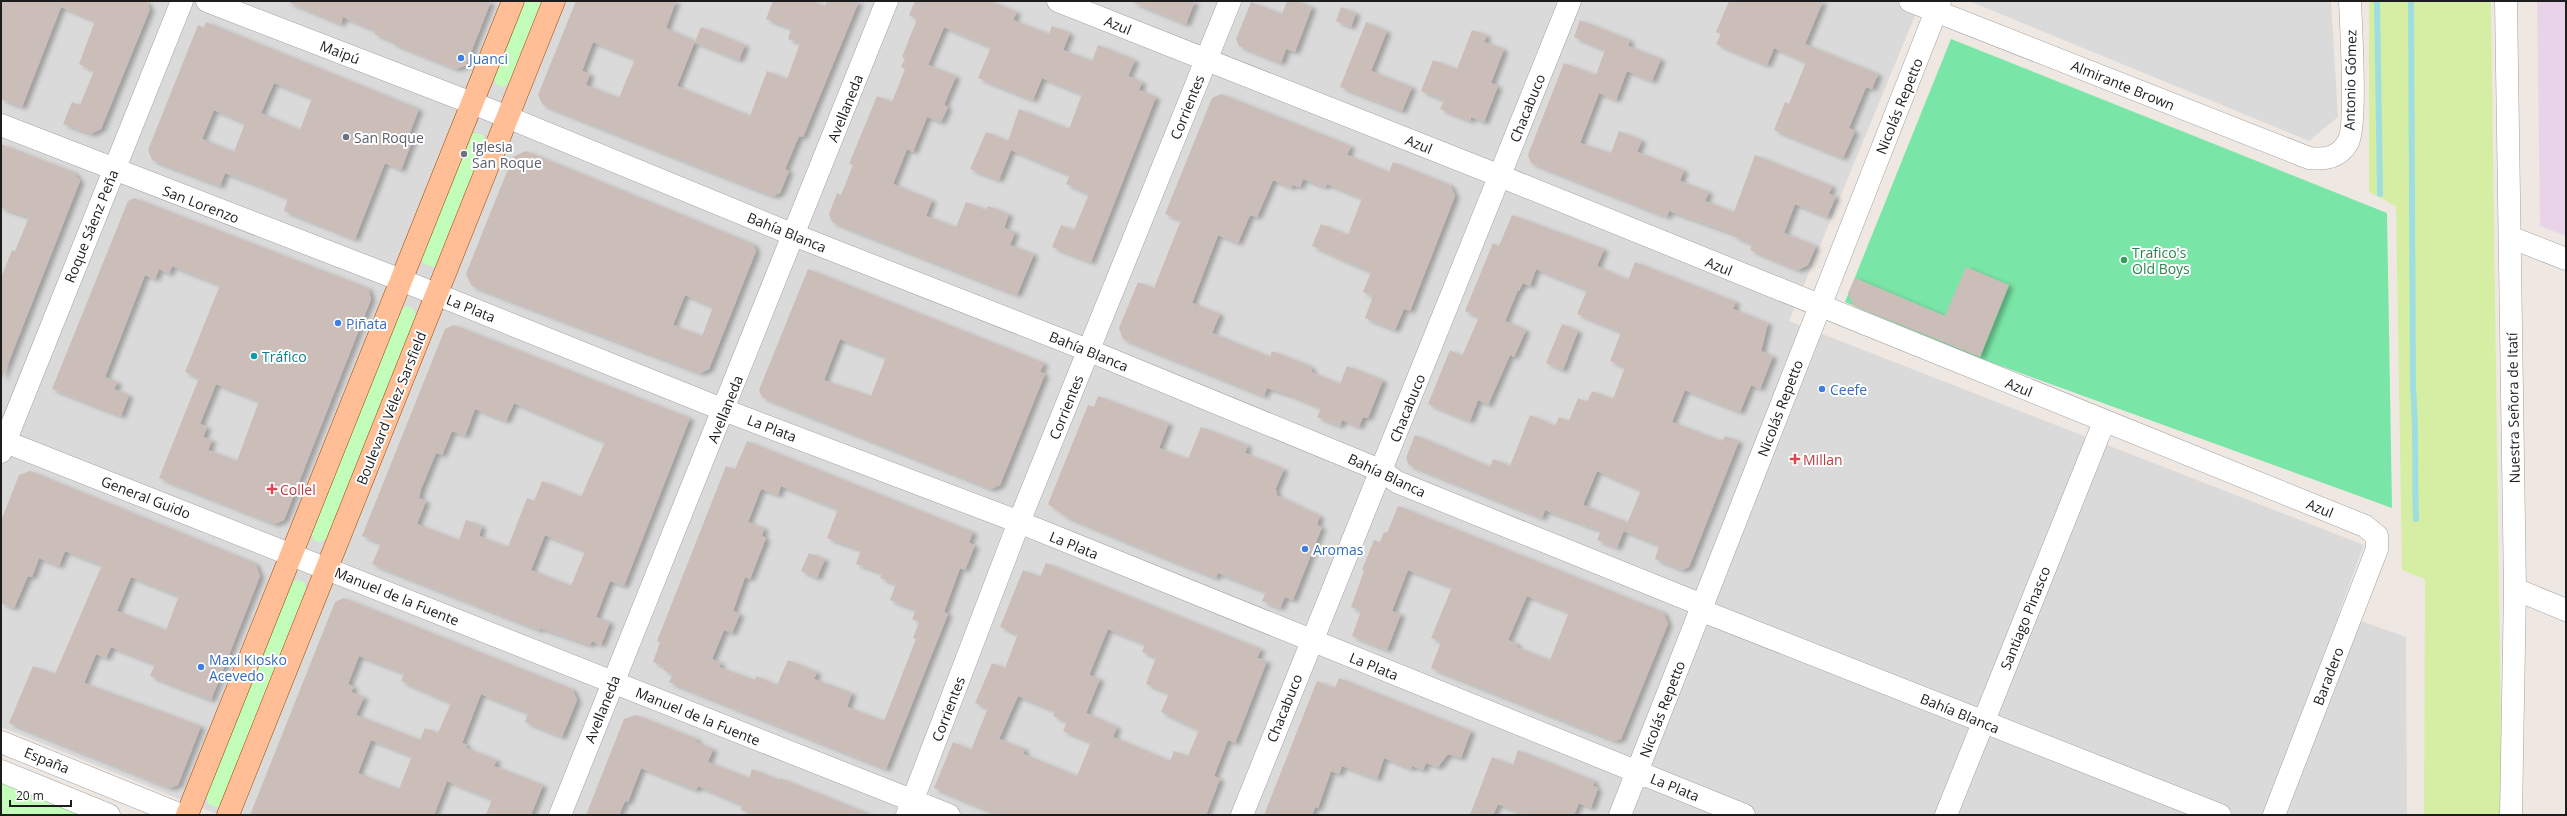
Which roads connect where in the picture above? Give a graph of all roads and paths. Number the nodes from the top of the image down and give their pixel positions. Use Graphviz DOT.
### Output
graph roads {
  1 [pos="182,1"];
  2 [pos="207,1"];
  3 [pos="513,1"];
  4 [pos="554,1"];
  5 [pos="887,1"];
  6 [pos="1058,1"];
  7 [pos="1230,1"];
  8 [pos="1570,1"];
  9 [pos="1910,1"];
  10 [pos="2350,1"];
  11 [pos="2506,1"];
  12 [pos="1938,6"];
  13 [pos="1206,60"];
  14 [pos="472,103"];
  15 [pos="507,117"];
  16 [pos="1,125"];
  17 [pos="2337,155"];
  18 [pos="112,170"];
  19 [pos="1500,176"];
  20 [pos="794,235"];
  21 [pos="2510,237"];
  22 [pos="2566,258"];
  23 [pos="401,280"];
  24 [pos="437,294"];
  25 [pos="1820,306"];
  26 [pos="1090,350"];
  27 [pos="724,410"];
  28 [pos="2104,422"];
  29 [pos="2,444"];
  30 [pos="1382,471"];
  31 [pos="1019,522"];
  32 [pos="2377,536"];
  33 [pos="291,553"];
  34 [pos="326,568"];
  35 [pos="2515,589"];
  36 [pos="1701,607"];
  37 [pos="2566,610"];
  38 [pos="1311,640"];
  39 [pos="613,682"];
  40 [pos="1982,722"];
  41 [pos="1,742"];
  42 [pos="1,771"];
  43 [pos="1637,773"];
  44 [pos="910,808"];
  45 [pos="109,815"];
  46 [pos="181,815"];
  47 [pos="187,815"];
  48 [pos="228,815"];
  49 [pos="560,815"];
  50 [pos="949,815"];
  51 [pos="1242,815"];
  52 [pos="1620,815"];
  53 [pos="1744,815"];
  54 [pos="1946,815"];
  55 [pos="2220,815"];
  56 [pos="2274,815"];
  57 [pos="2511,815"];
  1 -- 18 [label="street, Roque Sáenz Peña"];
  2 -- 14 [label="street, Maipú"];
  3 -- 14 [label="main road"];
  4 -- 15 [label="main road, Boulevard Vélez Sarsfield"];
  5 -- 20 [label="street, Avellaneda"];
  6 -- 13 [label="street, Azul"];
  7 -- 13 [label="street, Corrientes"];
  8 -- 19 [label="street, Chacabuco"];
  9 -- 12 [label="street, Almirante Brown"];
  10 -- 17 [label="street, Antonio Gómez"];
  11 -- 21 [label="street, Nuestra Señora de Itatí"];
  12 -- 17 [label="street, Almirante Brown"];
  12 -- 25 [label="street, Nicolás Repetto"];
  13 -- 19 [label="street, Azul"];
  13 -- 26 [label="street, Corrientes"];
  14 -- 15 [label="street, Bahía Blanca"];
  14 -- 23 [label="main road"];
  15 -- 20 [label="street, Bahía Blanca"];
  15 -- 24 [label="main road, Boulevard Vélez Sarsfield"];
  16 -- 18 [label="street, San Lorenzo"];
  18 -- 23 [label="street, San Lorenzo"];
  18 -- 29 [label="street, Roque Sáenz Peña"];
  19 -- 25 [label="street, Azul"];
  19 -- 30 [label="street, Chacabuco"];
  20 -- 26 [label="street, Bahía Blanca"];
  20 -- 27 [label="street, Avellaneda"];
  21 -- 22 [label="street"];
  21 -- 35 [label="street, Nuestra Señora de Itatí"];
  23 -- 24 [label="street, La Plata"];
  23 -- 33 [label="main road"];
  24 -- 27 [label="street, La Plata"];
  24 -- 34 [label="main road, Boulevard Vélez Sarsfield"];
  25 -- 28 [label="street, Azul"];
  25 -- 36 [label="street, Nicolás Repetto"];
  26 -- 30 [label="street, Bahía Blanca"];
  26 -- 31 [label="street, Corrientes"];
  27 -- 31 [label="street, La Plata"];
  27 -- 39 [label="street, Avellaneda"];
  28 -- 32 [label="street, Azul"];
  28 -- 40 [label="street, Santiago Pinasco"];
  29 -- 33 [label="street, General Guido"];
  30 -- 36 [label="street, Bahía Blanca"];
  30 -- 38 [label="street, Chacabuco"];
  31 -- 38 [label="street, La Plata"];
  31 -- 44 [label="street, Corrientes"];
  32 -- 56 [label="street, Baradero"];
  33 -- 34 [label="street, Manuel de la Fuente"];
  33 -- 47 [label="main road"];
  34 -- 39 [label="street, Manuel de la Fuente"];
  34 -- 48 [label="main road, Boulevard Vélez Sarsfield"];
  35 -- 37 [label="street"];
  35 -- 57 [label="street, Nuestra Señora de Itatí"];
  36 -- 40 [label="street, Bahía Blanca"];
  36 -- 43 [label="street, Nicolás Repetto"];
  38 -- 43 [label="street, La Plata"];
  38 -- 51 [label="street, Chacabuco"];
  39 -- 44 [label="street, Manuel de la Fuente"];
  39 -- 49 [label="street, Avellaneda"];
  40 -- 54 [label="street, Santiago Pinasco"];
  40 -- 55 [label="street, Bahía Blanca"];
  41 -- 46 [label="street, España"];
  42 -- 45 [label="street, España"];
  43 -- 52 [label="street, Nicolás Repetto"];
  43 -- 53 [label="street, La Plata"];
  44 -- 50 [label="street, Manuel de la Fuente"];
}
